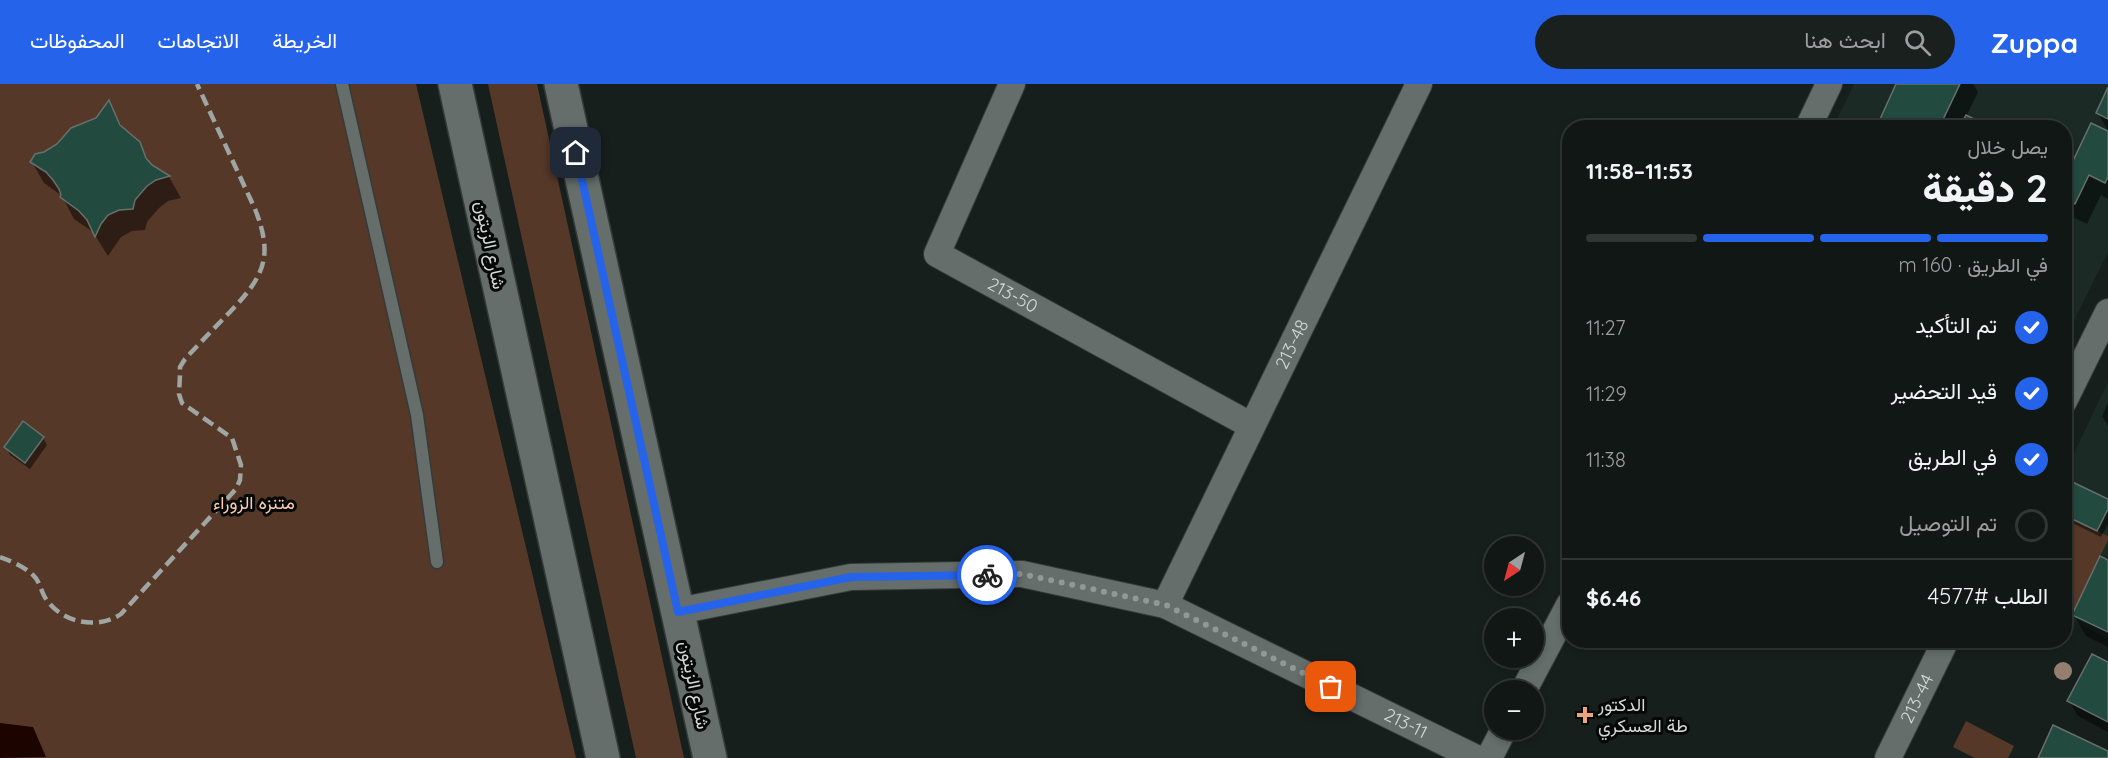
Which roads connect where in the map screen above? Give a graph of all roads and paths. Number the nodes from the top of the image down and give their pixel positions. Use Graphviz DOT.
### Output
graph roads {
  1 [pos="342,84"];
  2 [pos="455,84"];
  3 [pos="561,84"];
  4 [pos="1012,84"];
  5 [pos="1419,84"];
  6 [pos="1829,84"];
  7 [pos="1812,120"];
  8 [pos="2108,312"];
  9 [pos="2072,385"];
  10 [pos="1252,426"];
  11 [pos="437,562"];
  12 [pos="1166,605"];
  13 [pos="678,612"];
  14 [pos="1562,618"];
  15 [pos="1942,648"];
  16 [pos="1529,680"];
  17 [pos="1498,740"];
  18 [pos="603,758"];
  19 [pos="710,758"];
  20 [pos="1476,758"];
  21 [pos="1489,758"];
  22 [pos="1888,758"];
  1 -- 11 [label="lane"];
  2 -- 18 [label="main road, شارع الزيتون"];
  3 -- 13 [label="main road, شارع الزيتون"];
  4 -- 10 [label="street, 213-50"];
  5 -- 10 [label="street, 213-48"];
  6 -- 7 [label="street"];
  8 -- 9 [label="street"];
  10 -- 12 [label="street, 213-48"];
  12 -- 13 [label="street, 213-11"];
  12 -- 20 [label="street, 213-11"];
  13 -- 19 [label="main road, شارع الزيتون"];
  14 -- 16 [label="street"];
  15 -- 22 [label="street, 213-44"];
  17 -- 21 [label="street"];
}
